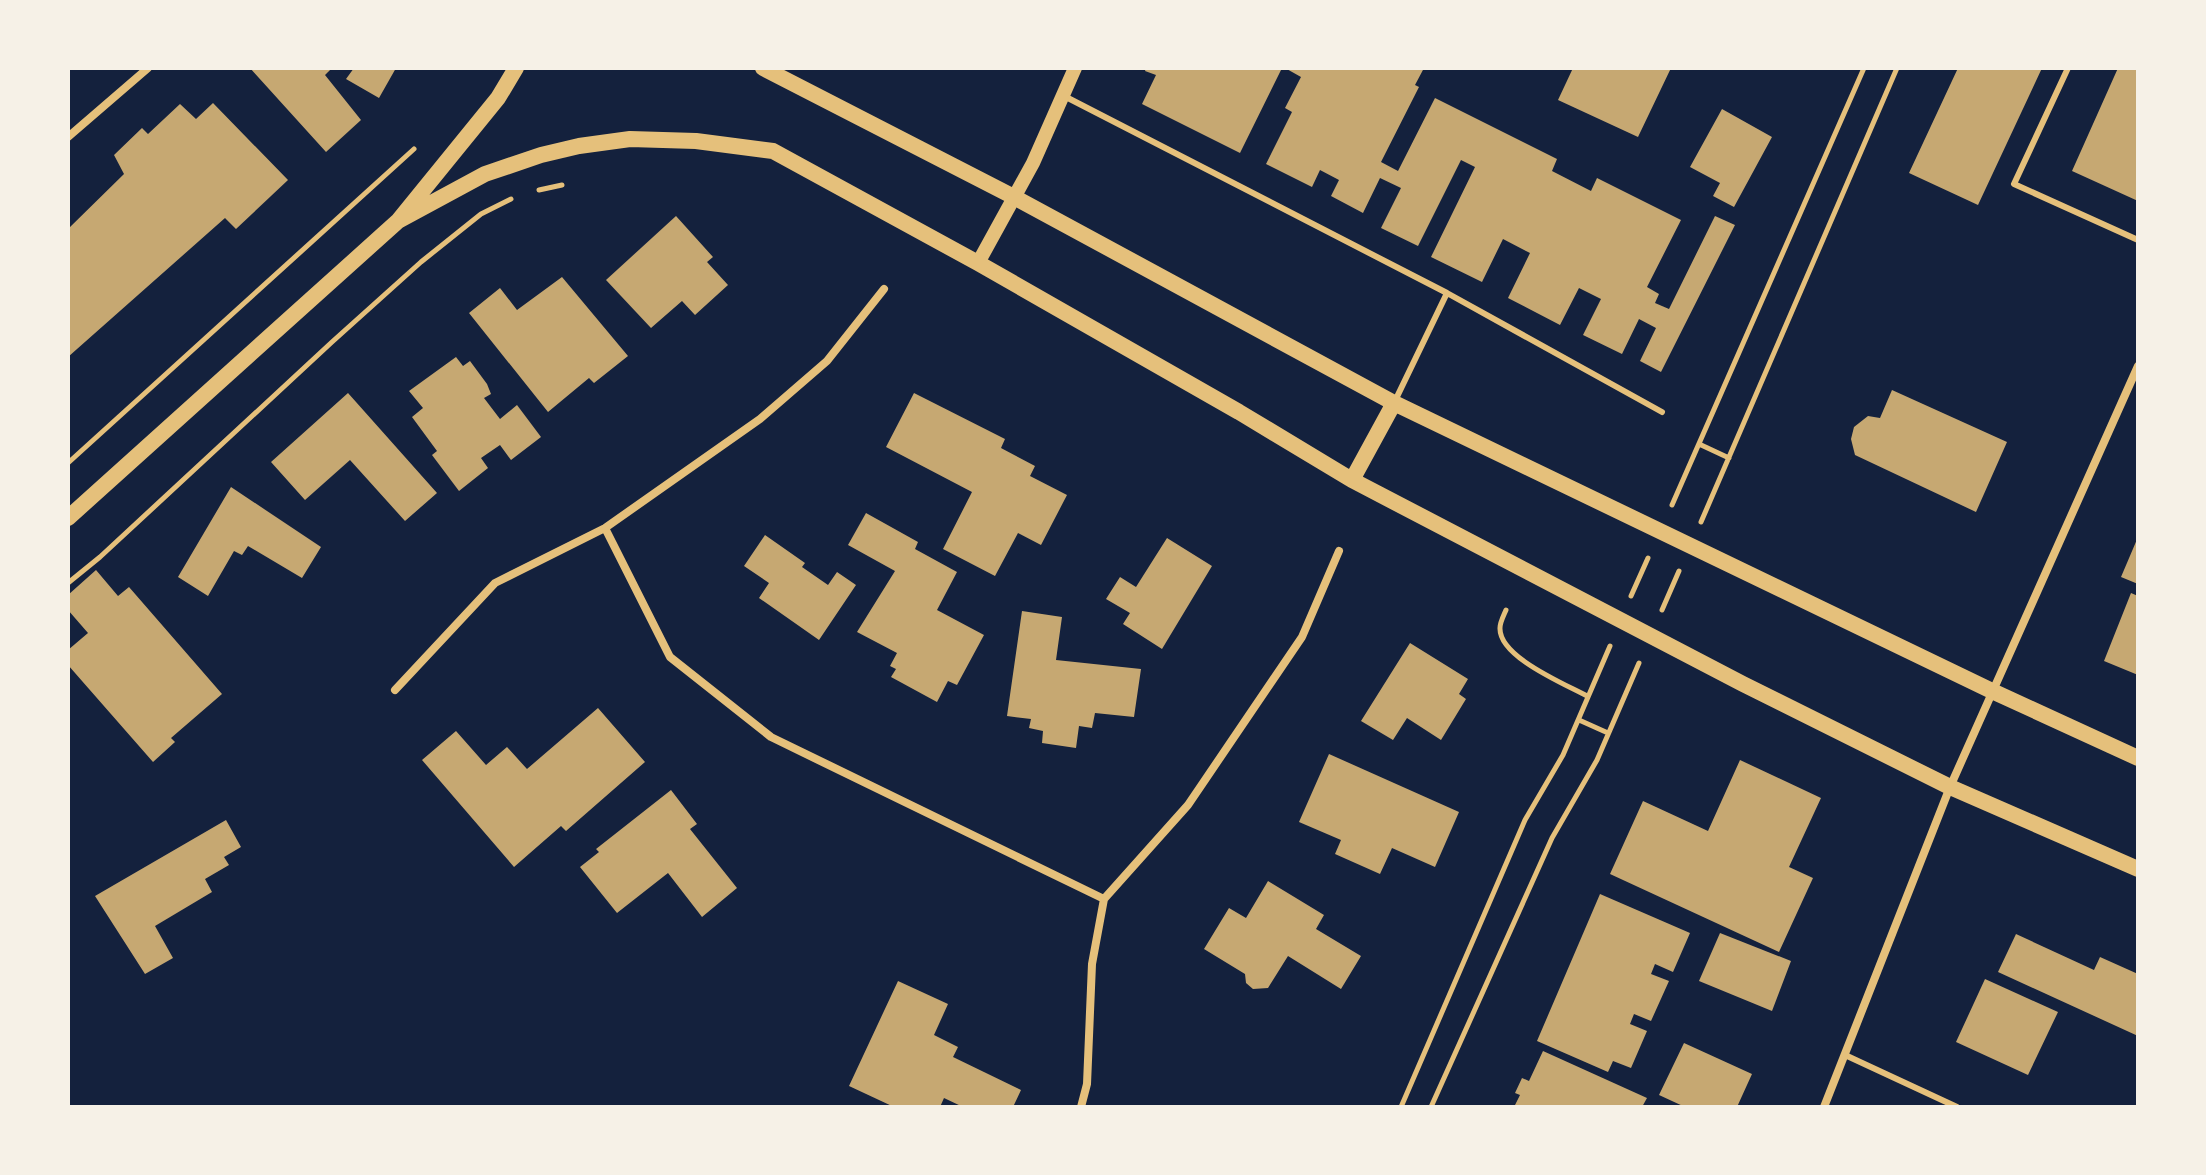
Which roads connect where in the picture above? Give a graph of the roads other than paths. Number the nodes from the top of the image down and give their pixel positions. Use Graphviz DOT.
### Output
graph roads {
  1 [pos="148,68"];
  2 [pos="516,68"];
  3 [pos="763,68"];
  4 [pos="1075,68"];
  5 [pos="2068,68"];
  6 [pos="1063,96"];
  7 [pos="68,137"];
  8 [pos="1014,197"];
  9 [pos="398,221"];
  10 [pos="2138,240"];
  11 [pos="978,263"];
  12 [pos="884,289"];
  13 [pos="1447,293"];
  14 [pos="2138,366"];
  15 [pos="1394,403"];
  16 [pos="1662,412"];
  17 [pos="1352,480"];
  18 [pos="68,518"];
  19 [pos="605,528"];
  20 [pos="1339,551"];
  21 [pos="395,690"];
  22 [pos="1992,691"];
  23 [pos="2138,758"];
  24 [pos="1950,787"];
  25 [pos="2138,869"];
  26 [pos="1104,899"];
  27 [pos="1845,1055"];
  28 [pos="1081,1107"];
  29 [pos="1824,1107"];
  30 [pos="1957,1107"];
  1 -- 7 [label="street"];
  2 -- 9 [label="main road"];
  3 -- 8 [label="main road"];
  4 -- 6 [label="street"];
  5 -- 10 [label="lane"];
  6 -- 8 [label="street"];
  6 -- 13 [label="lane"];
  8 -- 11 [label="street"];
  8 -- 15 [label="main road"];
  9 -- 11 [label="main road"];
  9 -- 18 [label="main road"];
  11 -- 17 [label="main road"];
  12 -- 19 [label="street"];
  13 -- 15 [label="lane"];
  13 -- 16 [label="lane"];
  14 -- 22 [label="street"];
  15 -- 17 [label="main road"];
  15 -- 22 [label="main road"];
  17 -- 24 [label="main road"];
  19 -- 21 [label="street"];
  19 -- 26 [label="street"];
  20 -- 26 [label="street"];
  22 -- 23 [label="main road"];
  22 -- 24 [label="street"];
  24 -- 25 [label="main road"];
  24 -- 27 [label="street"];
  26 -- 28 [label="street"];
  27 -- 29 [label="street"];
  27 -- 30 [label="lane"];
}
